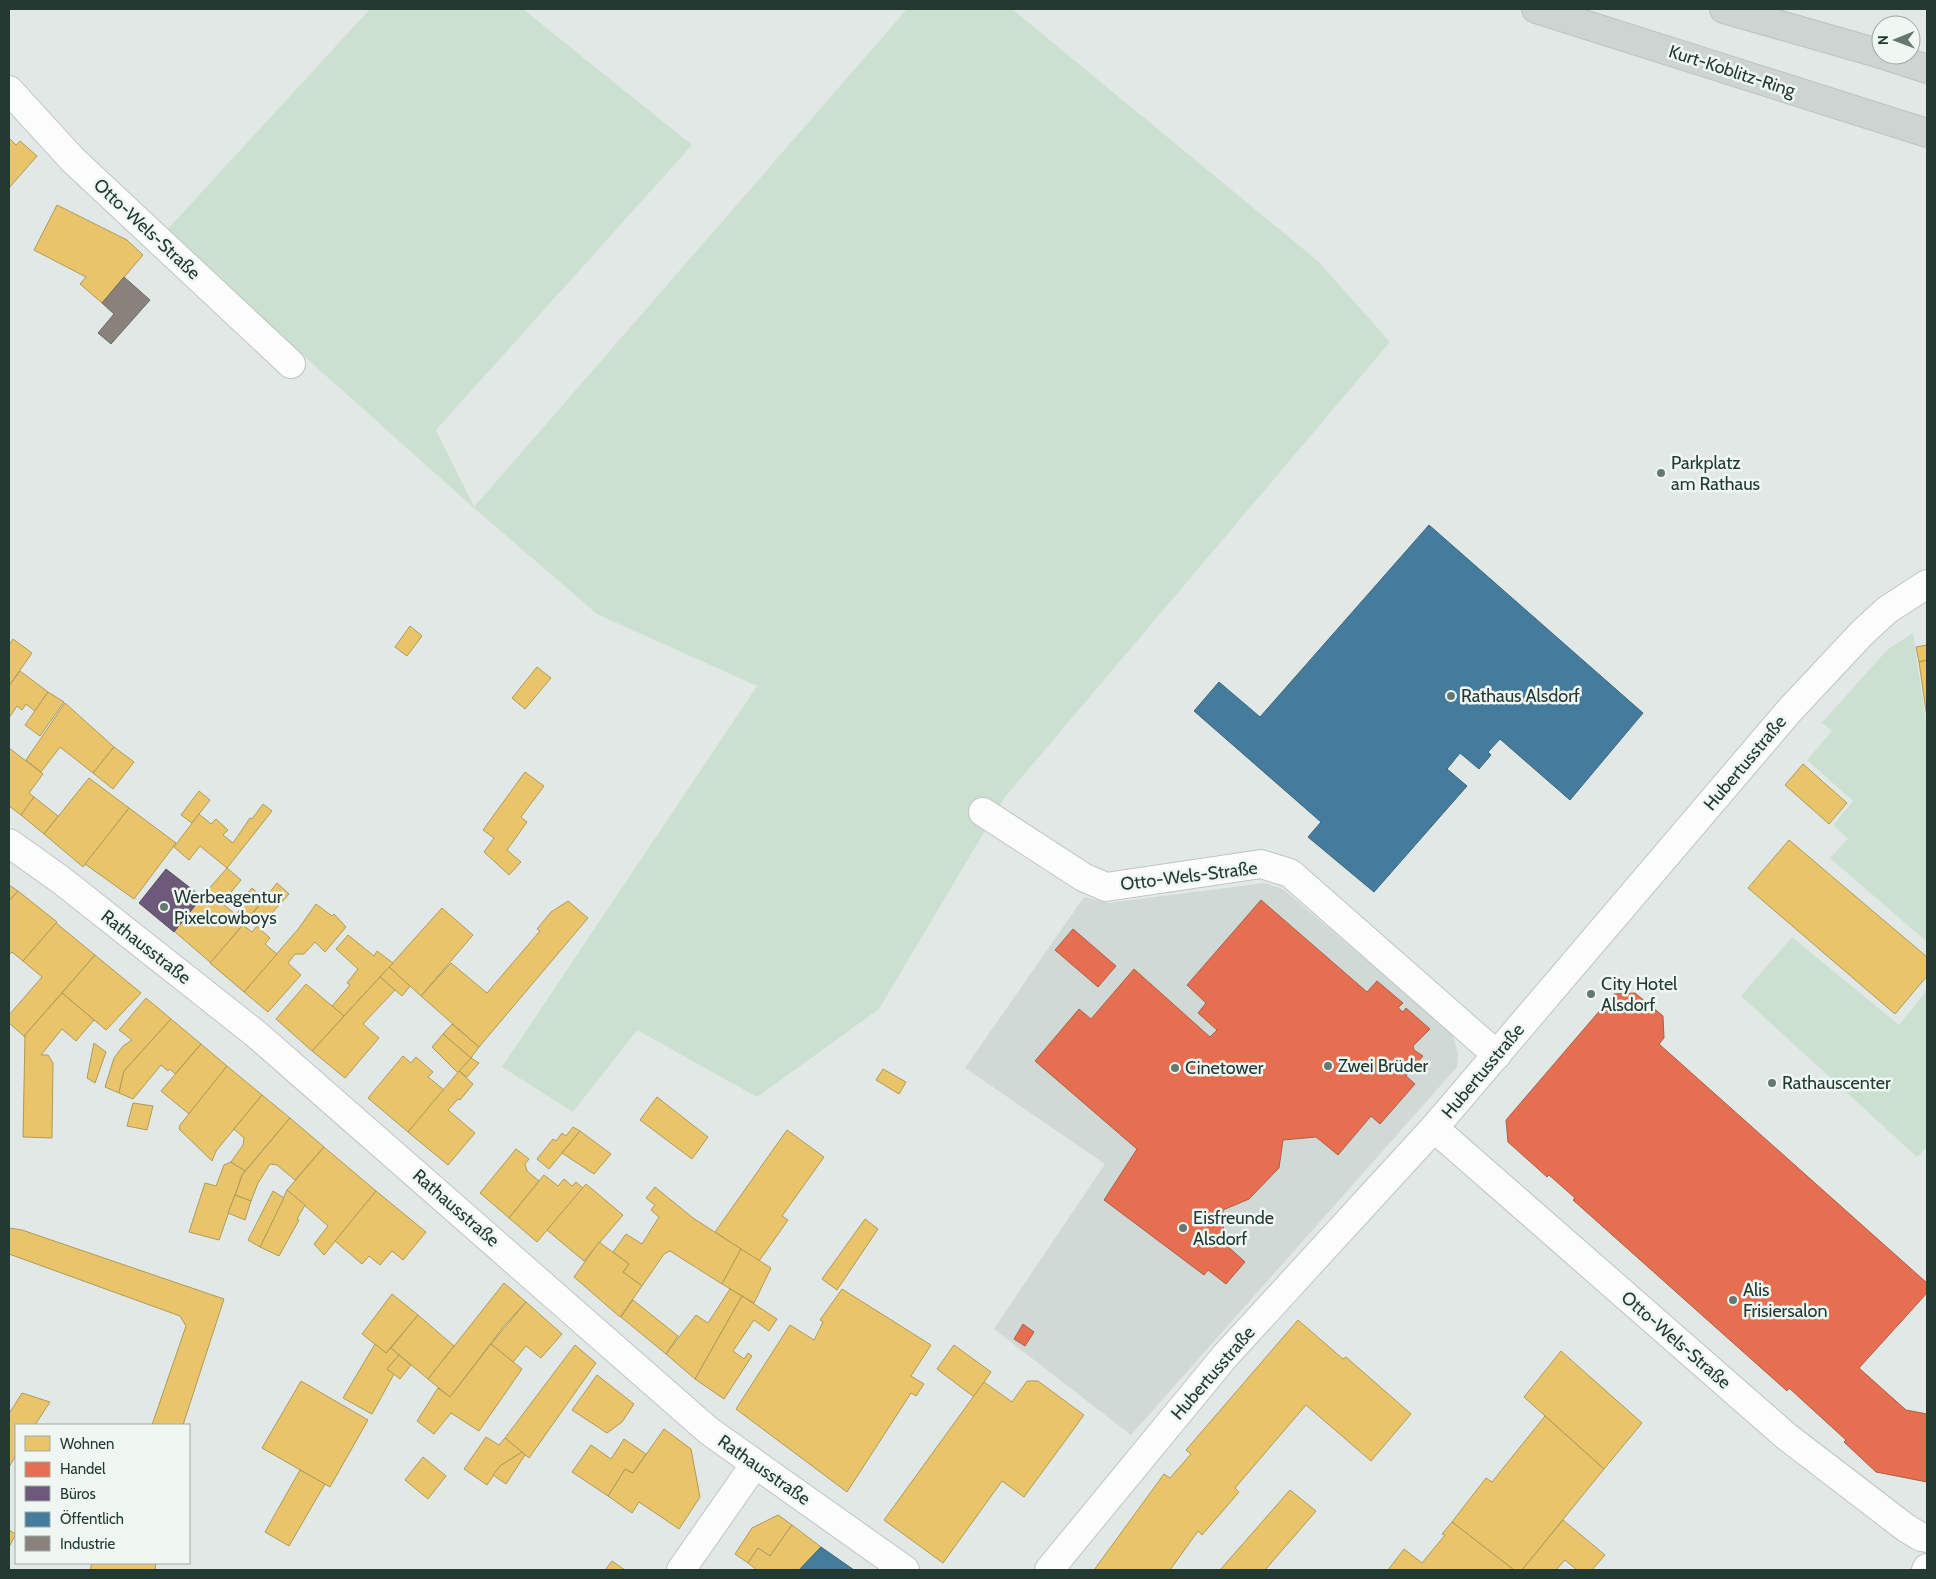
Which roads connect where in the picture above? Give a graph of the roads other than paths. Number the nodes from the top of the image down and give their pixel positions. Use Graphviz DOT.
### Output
graph roads {
  1 [pos="1536,9"];
  2 [pos="1724,9"];
  3 [pos="1871,52"];
  4 [pos="1914,65"];
  5 [pos="1927,69"];
  6 [pos="9,90"];
  7 [pos="1927,133"];
  8 [pos="291,364"];
  9 [pos="1927,584"];
  10 [pos="983,812"];
  11 [pos="9,843"];
  12 [pos="1497,1055"];
  13 [pos="1434,1128"];
  14 [pos="755,1464"];
  15 [pos="1927,1538"];
  16 [pos="681,1570"];
  17 [pos="905,1570"];
  18 [pos="1049,1570"];
  1 -- 7 [label="main road, Kurt-Koblitz-Ring"];
  2 -- 3 [label="main road"];
  4 -- 5 [label="main road"];
  6 -- 8 [label="street, Otto-Wels-Straße"];
  9 -- 12 [label="street, Hubertusstraße"];
  10 -- 12 [label="street, Otto-Wels-Straße"];
  11 -- 14 [label="street, Rathausstraße"];
  12 -- 13 [label="street, Hubertusstraße"];
  13 -- 15 [label="street, Otto-Wels-Straße"];
  13 -- 18 [label="street, Hubertusstraße"];
  14 -- 16 [label="street"];
  14 -- 17 [label="street, Rathausstraße"];
}
